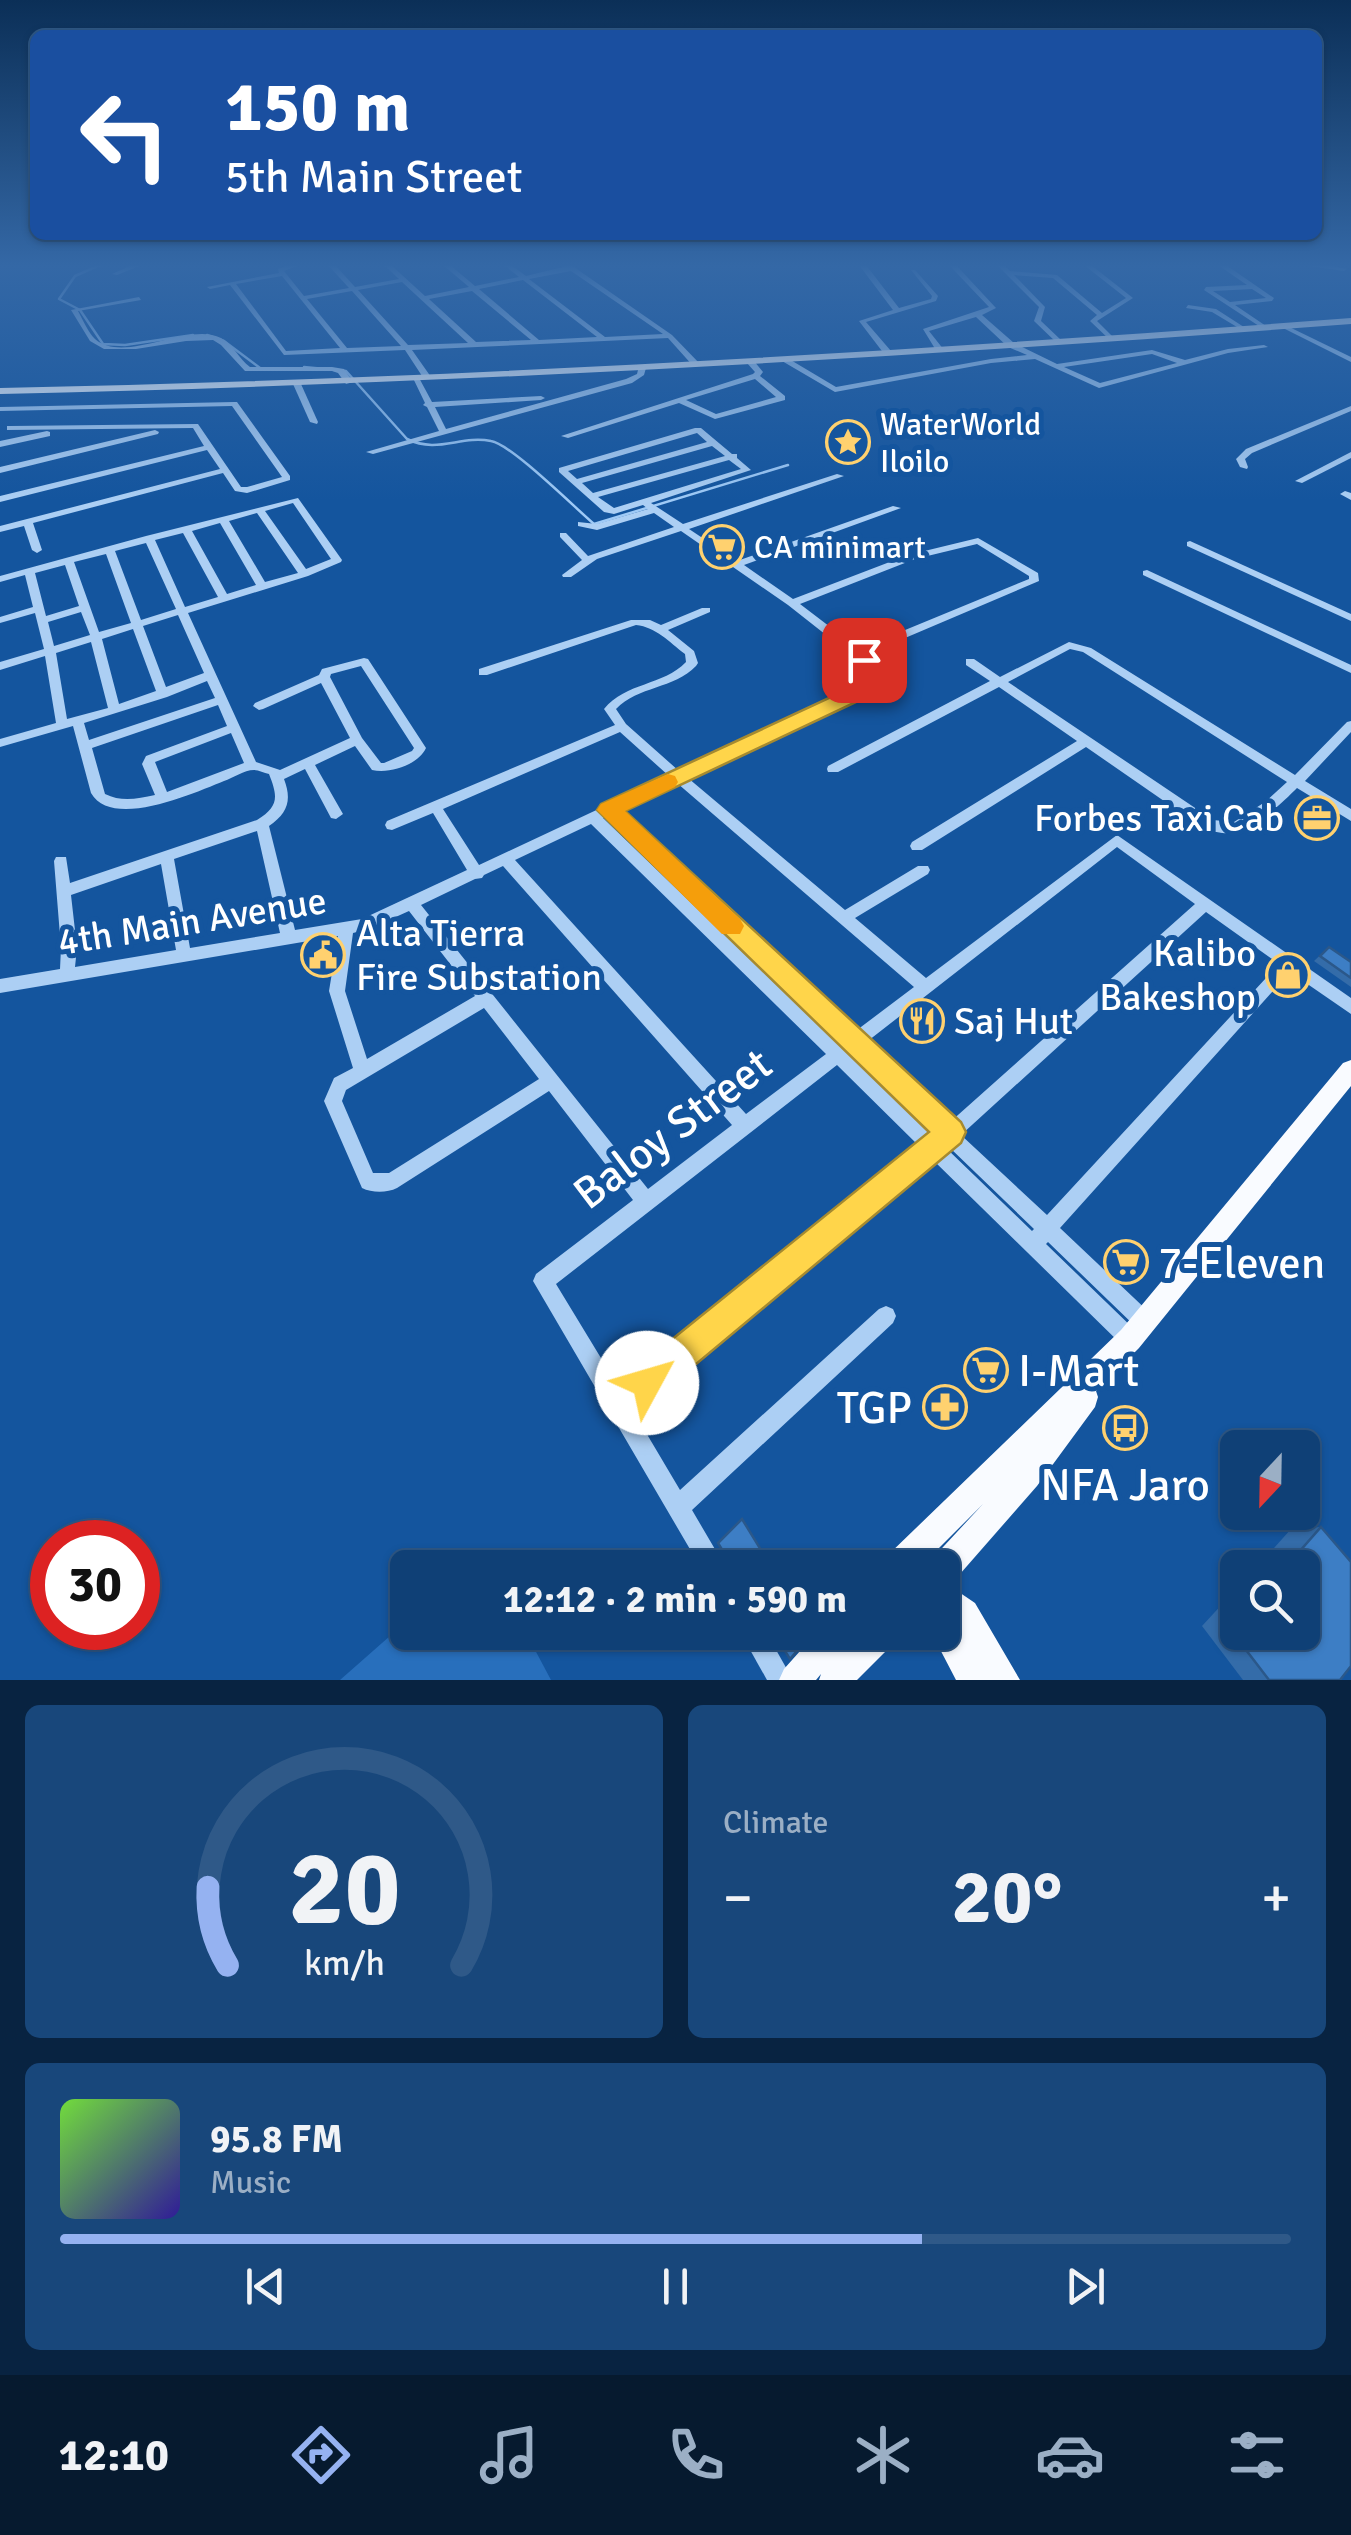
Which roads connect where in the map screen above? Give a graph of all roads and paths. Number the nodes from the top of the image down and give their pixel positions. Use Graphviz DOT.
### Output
graph roads {
  1 [pos="98,343"];
  2 [pos="149,343"];
  3 [pos="224,343"];
  4 [pos="276,343"];
  5 [pos="340,343"];
  6 [pos="403,343"];
  7 [pos="493,343"];
  8 [pos="677,343"];
  9 [pos="880,343"];
  10 [pos="935,343"];
  11 [pos="1036,343"];
  12 [pos="1318,343"];
  13 [pos="474,344"];
  14 [pos="1011,345"];
  15 [pos="1264,346"];
  16 [pos="406,347"];
  17 [pos="344,349"];
  18 [pos="940,350"];
  19 [pos="888,354"];
  20 [pos="1035,357"];
  21 [pos="1351,360"];
  22 [pos="786,361"];
  23 [pos="1182,362"];
  24 [pos="751,363"];
  25 [pos="697,365"];
  26 [pos="1054,366"];
  27 [pos="642,368"];
  28 [pos="756,376"];
  29 [pos="421,378"];
  30 [pos="357,382"];
  31 [pos="297,384"];
  32 [pos="235,386"];
  33 [pos="151,388"];
  34 [pos="0,391"];
  35 [pos="569,397"];
  36 [pos="682,401"];
  37 [pos="224,404"];
  38 [pos="426,405"];
  39 [pos="136,408"];
  40 [pos="1351,408"];
  41 [pos="0,410"];
  42 [pos="1336,414"];
  43 [pos="1351,420"];
  44 [pos="314,422"];
  45 [pos="181,426"];
  46 [pos="123,427"];
  47 [pos="10,428"];
  48 [pos="72,428"];
  49 [pos="444,432"];
  50 [pos="565,436"];
  51 [pos="0,444"];
  52 [pos="719,445"];
  53 [pos="209,447"];
  54 [pos="735,450"];
  55 [pos="370,452"];
  56 [pos="1351,455"];
  57 [pos="1244,467"];
  58 [pos="0,470"];
  59 [pos="224,470"];
  60 [pos="840,476"];
  61 [pos="1299,481"];
  62 [pos="576,482"];
  63 [pos="592,496"];
  64 [pos="0,498"];
  65 [pos="649,506"];
  66 [pos="896,508"];
  67 [pos="260,510"];
  68 [pos="224,520"];
  69 [pos="28,522"];
  70 [pos="581,524"];
  71 [pos="680,528"];
  72 [pos="0,529"];
  73 [pos="186,529"];
  74 [pos="564,535"];
  75 [pos="148,538"];
  76 [pos="1190,544"];
  77 [pos="108,549"];
  78 [pos="38,550"];
  79 [pos="68,560"];
  80 [pos="587,560"];
  81 [pos="735,565"];
  82 [pos="29,570"];
  83 [pos="1147,573"];
  84 [pos="304,574"];
  85 [pos="567,575"];
  86 [pos="0,579"];
  87 [pos="262,586"];
  88 [pos="224,598"];
  89 [pos="792,603"];
  90 [pos="85,608"];
  91 [pos="706,610"];
  92 [pos="181,612"];
  93 [pos="40,615"];
  94 [pos="1351,618"];
  95 [pos="0,620"];
  96 [pos="139,625"];
  97 [pos="660,630"];
  98 [pos="96,638"];
  99 [pos="50,652"];
  100 [pos="858,654"];
  101 [pos="970,662"];
  102 [pos="0,666"];
  103 [pos="1351,669"];
  104 [pos="483,672"];
  105 [pos="211,675"];
  106 [pos="324,677"];
  107 [pos="998,682"];
  108 [pos="163,694"];
  109 [pos="221,700"];
  110 [pos="259,706"];
  111 [pos="115,710"];
  112 [pos="70,722"];
  113 [pos="1351,724"];
  114 [pos="0,726"];
  115 [pos="622,727"];
  116 [pos="233,728"];
  117 [pos="358,740"];
  118 [pos="1,742"];
  119 [pos="1087,742"];
  120 [pos="88,745"];
  121 [pos="307,762"];
  122 [pos="252,765"];
  123 [pos="833,769"];
  124 [pos="276,777"];
  125 [pos="678,777"];
  126 [pos="1296,782"];
  127 [pos="163,798"];
  128 [pos="435,806"];
  129 [pos="601,813"];
  130 [pos="336,814"];
  131 [pos="1351,816"];
  132 [pos="262,824"];
  133 [pos="392,825"];
  134 [pos="917,846"];
  135 [pos="167,857"];
  136 [pos="506,860"];
  137 [pos="61,861"];
  138 [pos="923,870"];
  139 [pos="478,874"];
  140 [pos="65,891"];
  141 [pos="412,904"];
  142 [pos="1206,904"];
  143 [pos="845,917"];
  144 [pos="346,929"];
  145 [pos="290,938"];
  146 [pos="184,955"];
  147 [pos="1290,962"];
  148 [pos="67,973"];
  149 [pos="0,986"];
  150 [pos="926,987"];
  151 [pos="485,999"];
  152 [pos="1351,1007"];
  153 [pos="847,1049"];
  154 [pos="1351,1070"];
  155 [pos="362,1071"];
  156 [pos="550,1081"];
  157 [pos="744,1124"];
  158 [pos="951,1132"];
  159 [pos="936,1146"];
  160 [pos="644,1201"];
  161 [pos="1049,1228"];
  162 [pos="1034,1244"];
  163 [pos="886,1316"];
  164 [pos="1128,1340"];
  165 [pos="618,1406"];
  166 [pos="678,1508"];
  167 [pos="703,1550"];
  168 [pos="920,1550"];
  169 [pos="960,1551"];
  170 [pos="960,1611"];
  171 [pos="763,1650"];
  172 [pos="822,1650"];
  173 [pos="865,1650"];
  174 [pos="957,1650"];
  175 [pos="781,1680"];
  176 [pos="795,1680"];
  177 [pos="835,1680"];
  178 [pos="973,1680"];
  179 [pos="1004,1680"];
  1 -- 2 [label="street"];
  3 -- 30 [label="street"];
  4 -- 17 [label="street"];
  5 -- 17 [label="street"];
  6 -- 16 [label="street"];
  7 -- 13 [label="street"];
  8 -- 25 [label="street"];
  9 -- 19 [label="street"];
  10 -- 18 [label="street"];
  11 -- 14 [label="main road"];
  12 -- 21 [label="street"];
  13 -- 16 [label="street"];
  14 -- 18 [label="main road"];
  14 -- 20 [label="street"];
  15 -- 23 [label="street"];
  16 -- 17 [label="street"];
  16 -- 29 [label="street"];
  18 -- 19 [label="main road"];
  19 -- 22 [label="main road"];
  20 -- 22 [label="street"];
  20 -- 26 [label="street"];
  22 -- 24 [label="main road"];
  23 -- 26 [label="street"];
  23 -- 26 [label="street"];
  24 -- 25 [label="main road"];
  24 -- 28 [label="street"];
  25 -- 27 [label="main road"];
  27 -- 29 [label="main road"];
  27 -- 35 [label="street"];
  28 -- 36 [label="street"];
  28 -- 36 [label="street"];
  29 -- 30 [label="main road"];
  29 -- 38 [label="street"];
  30 -- 31 [label="main road"];
  31 -- 32 [label="main road"];
  31 -- 44 [label="street"];
  32 -- 33 [label="main road"];
  32 -- 37 [label="street"];
  33 -- 34 [label="main road"];
  33 -- 39 [label="street"];
  35 -- 38 [label="street"];
  35 -- 49 [label="street"];
  36 -- 50 [label="street"];
  37 -- 39 [label="street"];
  37 -- 59 [label="street"];
  38 -- 49 [label="street"];
  39 -- 41 [label="street"];
  39 -- 46 [label="street"];
  40 -- 42 [label="street"];
  42 -- 43 [label="street"];
  42 -- 57 [label="street"];
  45 -- 46 [label="street"];
  45 -- 53 [label="street"];
  45 -- 58 [label="street"];
  46 -- 48 [label="street"];
  47 -- 48 [label="street"];
  48 -- 51 [label="street"];
  49 -- 55 [label="street"];
  52 -- 54 [label="street"];
  52 -- 62 [label="street"];
  52 -- 62 [label="street"];
  53 -- 59 [label="street"];
  53 -- 64 [label="street"];
  54 -- 63 [label="street"];
  54 -- 65 [label="street"];
  56 -- 61 [label="street"];
  59 -- 69 [label="street"];
  60 -- 71 [label="street"];
  62 -- 63 [label="street"];
  63 -- 65 [label="street"];
  65 -- 70 [label="street"];
  65 -- 71 [label="street"];
  66 -- 81 [label="street"];
  67 -- 68 [label="street"];
  67 -- 84 [label="street"];
  67 -- 84 [label="street"];
  68 -- 73 [label="street"];
  68 -- 87 [label="street"];
  69 -- 72 [label="street"];
  69 -- 78 [label="street"];
  71 -- 80 [label="street"];
  71 -- 81 [label="street"];
  73 -- 75 [label="street"];
  73 -- 88 [label="street"];
  74 -- 80 [label="street"];
  75 -- 77 [label="street"];
  75 -- 92 [label="street"];
  76 -- 94 [label="street"];
  77 -- 79 [label="street"];
  77 -- 96 [label="street"];
  79 -- 82 [label="street"];
  79 -- 90 [label="street"];
  80 -- 85 [label="street"];
  81 -- 89 [label="street"];
  82 -- 86 [label="street"];
  82 -- 93 [label="street"];
  83 -- 103 [label="street"];
  84 -- 87 [label="street"];
  87 -- 88 [label="street"];
  88 -- 92 [label="street"];
  89 -- 100 [label="street"];
  89 -- 100 [label="street"];
  90 -- 93 [label="street"];
  90 -- 98 [label="street"];
  91 -- 97 [label="street"];
  92 -- 96 [label="street"];
  92 -- 105 [label="street"];
  93 -- 95 [label="street"];
  93 -- 99 [label="street"];
  96 -- 98 [label="street"];
  96 -- 108 [label="street"];
  97 -- 104 [label="street"];
  97 -- 115 [label="street"];
  98 -- 99 [label="street"];
  98 -- 111 [label="street"];
  99 -- 102 [label="street"];
  99 -- 112 [label="street"];
  100 -- 125 [label="street, 4th Main Avenue"];
  101 -- 107 [label="street"];
  105 -- 108 [label="street"];
  105 -- 109 [label="street"];
  106 -- 110 [label="street"];
  106 -- 117 [label="street"];
  106 -- 117 [label="street"];
  107 -- 119 [label="street"];
  107 -- 123 [label="street"];
  107 -- 126 [label="street"];
  108 -- 111 [label="street"];
  109 -- 116 [label="street"];
  109 -- 120 [label="street"];
  111 -- 112 [label="street"];
  112 -- 118 [label="street"];
  112 -- 120 [label="street"];
  113 -- 126 [label="street"];
  114 -- 118 [label="street"];
  115 -- 125 [label="street"];
  115 -- 128 [label="street"];
  116 -- 122 [label="street"];
  116 -- 127 [label="street"];
  117 -- 121 [label="street"];
  119 -- 126 [label="street"];
  119 -- 134 [label="street"];
  120 -- 127 [label="street"];
  121 -- 124 [label="street"];
  121 -- 130 [label="street"];
  122 -- 124 [label="street"];
  122 -- 127 [label="street"];
  124 -- 132 [label="street"];
  125 -- 129 [label="street, 4th Main Avenue"];
  125 -- 143 [label="street"];
  126 -- 131 [label="street"];
  128 -- 133 [label="street"];
  128 -- 139 [label="street"];
  129 -- 136 [label="street, 4th Main Avenue"];
  129 -- 153 [label="street"];
  132 -- 135 [label="street"];
  132 -- 145 [label="street"];
  135 -- 140 [label="street"];
  135 -- 146 [label="street"];
  136 -- 139 [label="street, 4th Main Avenue"];
  136 -- 157 [label="street"];
  137 -- 140 [label="street"];
  138 -- 143 [label="street"];
  139 -- 141 [label="street, 4th Main Avenue"];
  140 -- 148 [label="street"];
  141 -- 144 [label="street, 4th Main Avenue"];
  141 -- 151 [label="street"];
  142 -- 147 [label="street"];
  142 -- 150 [label="street, Baloy Street"];
  142 -- 158 [label="street"];
  143 -- 150 [label="street"];
  144 -- 145 [label="street, 4th Main Avenue"];
  144 -- 155 [label="street"];
  145 -- 146 [label="street, 4th Main Avenue"];
  146 -- 148 [label="street, 4th Main Avenue"];
  147 -- 152 [label="street"];
  147 -- 161 [label="street"];
  148 -- 149 [label="street, 4th Main Avenue"];
  150 -- 153 [label="street, Baloy Street"];
  151 -- 155 [label="street"];
  151 -- 156 [label="street"];
  153 -- 157 [label="street, Baloy Street"];
  153 -- 158 [label="street"];
  153 -- 159 [label="street"];
  154 -- 164 [label="main road"];
  155 -- 156 [label="street"];
  156 -- 160 [label="street"];
  157 -- 160 [label="street, Baloy Street"];
  158 -- 159 [label="street"];
  158 -- 161 [label="street"];
  159 -- 162 [label="street"];
  159 -- 165 [label="street"];
  160 -- 165 [label="street, Baloy Street"];
  161 -- 162 [label="street"];
  161 -- 164 [label="street"];
  162 -- 164 [label="street"];
  163 -- 166 [label="street"];
  164 -- 168 [label="main road"];
  164 -- 169 [label="main road"];
  165 -- 166 [label="street, Baloy Street"];
  166 -- 167 [label="street, Baloy Street"];
  170 -- 179 [label="main road"];
  171 -- 175 [label="street"];
  172 -- 176 [label="main road"];
  173 -- 177 [label="main road"];
  174 -- 178 [label="main road"];
}
